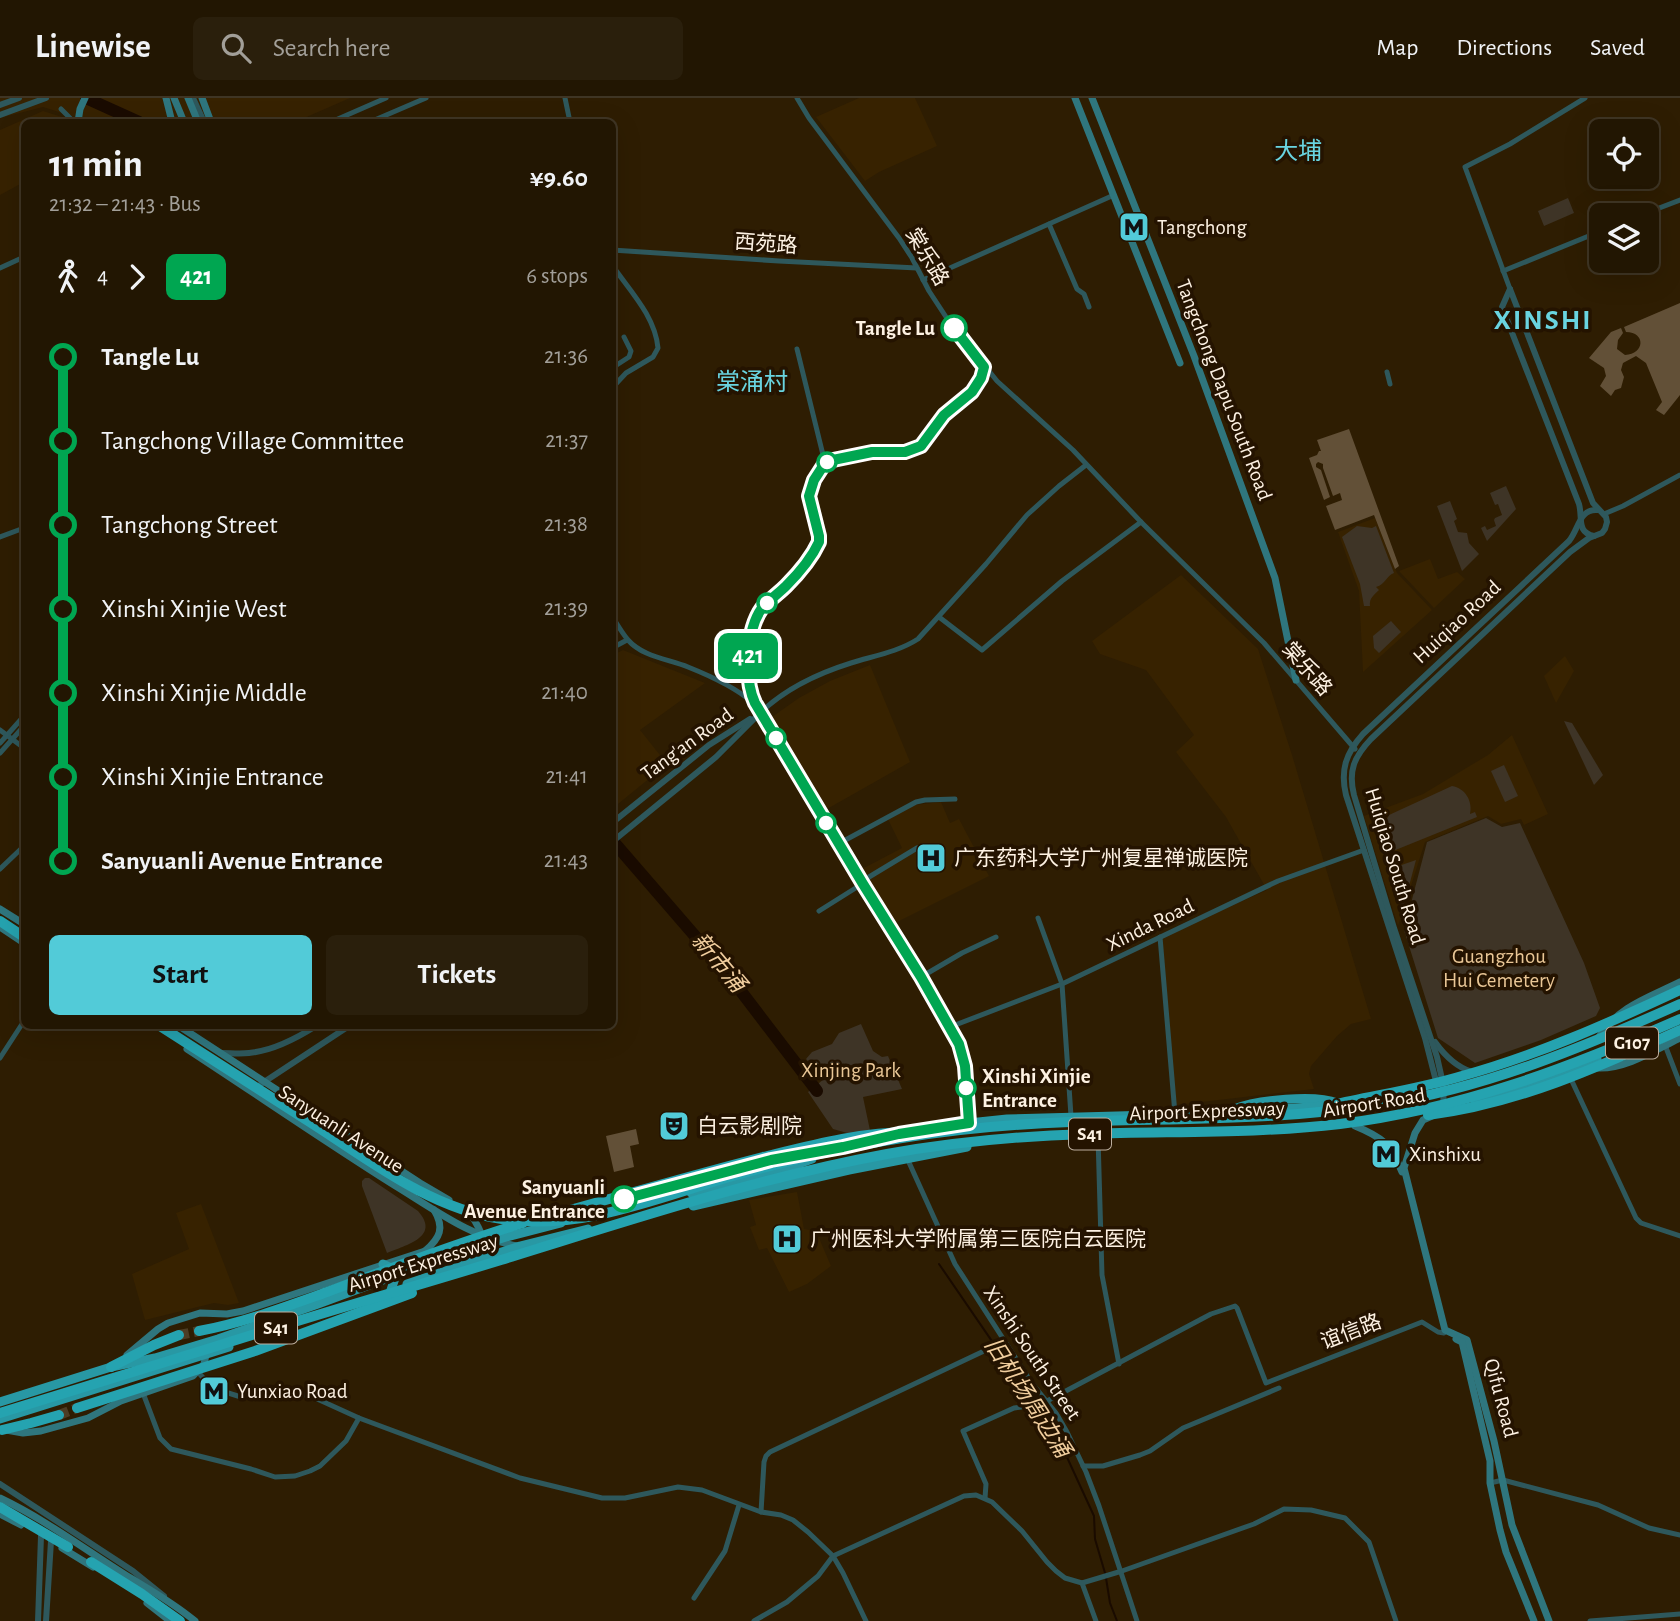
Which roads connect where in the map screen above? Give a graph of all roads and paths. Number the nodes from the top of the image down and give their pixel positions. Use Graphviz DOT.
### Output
graph roads {
  1 [pos="19,98"];
  2 [pos="46,98"];
  3 [pos="85,98"];
  4 [pos="166,98"];
  5 [pos="172,98"];
  6 [pos="188,98"];
  7 [pos="194,98"];
  8 [pos="202,98"];
  9 [pos="386,98"];
  10 [pos="426,98"];
  11 [pos="565,98"];
  12 [pos="797,98"];
  13 [pos="1073,98"];
  14 [pos="1094,98"];
  15 [pos="1585,98"];
  16 [pos="0,105"];
  17 [pos="61,109"];
  18 [pos="0,115"];
  19 [pos="71,119"];
  20 [pos="78,119"];
  21 [pos="171,119"];
  22 [pos="182,119"];
  23 [pos="197,119"];
  24 [pos="203,119"];
  25 [pos="210,119"];
  26 [pos="338,119"];
  27 [pos="377,119"];
  28 [pos="569,119"];
  29 [pos="1114,195"];
  30 [pos="1680,200"];
  31 [pos="1659,208"];
  32 [pos="1049,224"];
  33 [pos="1589,236"];
  34 [pos="616,250"];
  35 [pos="21,258"];
  36 [pos="0,268"];
  37 [pos="917,268"];
  38 [pos="616,271"];
  39 [pos="1503,271"];
  40 [pos="923,280"];
  41 [pos="1510,289"];
  42 [pos="1089,307"];
  43 [pos="624,337"];
  44 [pos="797,349"];
  45 [pos="1195,356"];
  46 [pos="1180,363"];
  47 [pos="616,365"];
  48 [pos="984,367"];
  49 [pos="1387,372"];
  50 [pos="616,383"];
  51 [pos="1390,384"];
  52 [pos="825,463"];
  53 [pos="1086,465"];
  54 [pos="1680,475"];
  55 [pos="1601,512"];
  56 [pos="1581,521"];
  57 [pos="1141,522"];
  58 [pos="21,529"];
  59 [pos="1594,536"];
  60 [pos="0,537"];
  61 [pos="939,617"];
  62 [pos="616,622"];
  63 [pos="627,640"];
  64 [pos="616,646"];
  65 [pos="1296,680"];
  66 [pos="760,713"];
  67 [pos="21,720"];
  68 [pos="21,728"];
  69 [pos="0,730"];
  70 [pos="10,737"];
  71 [pos="0,743"];
  72 [pos="21,746"];
  73 [pos="1353,747"];
  74 [pos="0,753"];
  75 [pos="1359,753"];
  76 [pos="955,799"];
  77 [pos="616,819"];
  78 [pos="616,839"];
  79 [pos="838,844"];
  80 [pos="917,848"];
  81 [pos="1364,850"];
  82 [pos="21,852"];
  83 [pos="1372,866"];
  84 [pos="0,869"];
  85 [pos="863,884"];
  86 [pos="0,908"];
  87 [pos="819,911"];
  88 [pos="1038,918"];
  89 [pos="0,921"];
  90 [pos="21,922"];
  91 [pos="0,927"];
  92 [pos="21,935"];
  93 [pos="996,937"];
  94 [pos="1160,937"];
  95 [pos="21,941"];
  96 [pos="921,977"];
  97 [pos="1680,982"];
  98 [pos="1062,984"];
  99 [pos="1680,990"];
  100 [pos="1680,1002"];
  101 [pos="1680,1020"];
  102 [pos="21,1026"];
  103 [pos="950,1027"];
  104 [pos="157,1029"];
  105 [pos="165,1029"];
  106 [pos="183,1029"];
  107 [pos="310,1029"];
  108 [pos="344,1029"];
  109 [pos="1680,1030"];
  110 [pos="1431,1037"];
  111 [pos="1599,1037"];
  112 [pos="1680,1038"];
  113 [pos="1665,1045"];
  114 [pos="221,1053"];
  115 [pos="0,1058"];
  116 [pos="1583,1065"];
  117 [pos="1567,1071"];
  118 [pos="1487,1077"];
  119 [pos="264,1082"];
  120 [pos="1680,1084"];
  121 [pos="1441,1089"];
  122 [pos="251,1091"];
  123 [pos="1458,1106"];
  124 [pos="1442,1110"];
  125 [pos="1175,1114"];
  126 [pos="1298,1114"];
  127 [pos="1071,1116"];
  128 [pos="969,1123"];
  129 [pos="1337,1124"];
  130 [pos="1355,1126"];
  131 [pos="950,1131"];
  132 [pos="1098,1137"];
  133 [pos="843,1147"];
  134 [pos="907,1158"];
  135 [pos="434,1210"];
  136 [pos="467,1210"];
  137 [pos="540,1220"];
  138 [pos="482,1235"];
  139 [pos="1680,1236"];
  140 [pos="543,1239"];
  141 [pos="520,1246"];
  142 [pos="438,1248"];
  143 [pos="424,1252"];
  144 [pos="498,1261"];
  145 [pos="468,1263"];
  146 [pos="383,1264"];
  147 [pos="444,1271"];
  148 [pos="391,1290"];
  149 [pos="199,1331"];
  150 [pos="1445,1331"];
  151 [pos="179,1335"];
  152 [pos="984,1351"];
  153 [pos="206,1355"];
  154 [pos="1119,1364"];
  155 [pos="111,1367"];
  156 [pos="198,1372"];
  157 [pos="1279,1388"];
  158 [pos="143,1393"];
  159 [pos="1043,1400"];
  160 [pos="0,1402"];
  161 [pos="77,1408"];
  162 [pos="0,1413"];
  163 [pos="58,1415"];
  164 [pos="359,1418"];
  165 [pos="0,1428"];
  166 [pos="1083,1466"];
  167 [pos="1503,1480"];
  168 [pos="1490,1483"];
  169 [pos="0,1484"];
  170 [pos="0,1498"];
  171 [pos="985,1498"];
  172 [pos="740,1505"];
  173 [pos="0,1507"];
  174 [pos="761,1512"];
  175 [pos="0,1514"];
  176 [pos="41,1535"];
  177 [pos="1680,1535"];
  178 [pos="51,1541"];
  179 [pos="68,1547"];
  180 [pos="1520,1547"];
  181 [pos="1506,1552"];
  182 [pos="833,1556"];
  183 [pos="91,1562"];
  184 [pos="1122,1571"];
  185 [pos="1082,1583"];
  186 [pos="694,1598"];
  187 [pos="168,1599"];
  188 [pos="181,1609"];
  189 [pos="1680,1614"];
  190 [pos="1650,1618"];
  191 [pos="38,1621"];
  192 [pos="46,1621"];
  193 [pos="170,1621"];
  194 [pos="180,1621"];
  195 [pos="195,1621"];
  196 [pos="754,1621"];
  197 [pos="866,1621"];
  198 [pos="1096,1621"];
  199 [pos="1137,1621"];
  200 [pos="1396,1621"];
  201 [pos="1534,1621"];
  202 [pos="1549,1621"];
  203 [pos="1590,1621"];
  1 -- 16 [label="street"];
  2 -- 18 [label="street"];
  3 -- 20 [label="main road"];
  4 -- 21 [label="main road"];
  5 -- 22 [label="main road"];
  6 -- 23 [label="main road"];
  7 -- 24 [label="street"];
  8 -- 25 [label="main road"];
  9 -- 26 [label="street"];
  10 -- 27 [label="street"];
  11 -- 28 [label="street"];
  12 -- 37 [label="street, 棠乐路"];
  13 -- 29 [label="main road, Tangchong Dapu South Road"];
  14 -- 45 [label="main road, Tangchong Dapu South Road"];
  15 -- 39 [label="street"];
  17 -- 19 [label="street"];
  29 -- 32 [label="street"];
  29 -- 46 [label="main road, Tangchong Dapu South Road"];
  30 -- 31 [label="street"];
  32 -- 40 [label="street"];
  32 -- 42 [label="street"];
  33 -- 39 [label="street"];
  34 -- 37 [label="street, 西苑路"];
  35 -- 36 [label="street"];
  37 -- 40 [label="street, 棠乐路"];
  38 -- 50 [label="street"];
  39 -- 41 [label="street"];
  40 -- 48 [label="street, 棠乐路"];
  41 -- 55 [label="street"];
  41 -- 56 [label="street"];
  43 -- 47 [label="street"];
  44 -- 52 [label="street"];
  45 -- 46 [label="street"];
  45 -- 65 [label="main road, Tangchong Dapu South Road"];
  48 -- 52 [label="street"];
  48 -- 53 [label="street, 棠乐路"];
  49 -- 51 [label="street"];
  52 -- 66 [label="street"];
  53 -- 57 [label="street, 棠乐路"];
  53 -- 61 [label="street"];
  54 -- 55 [label="street"];
  55 -- 56 [label="street"];
  55 -- 59 [label="street"];
  56 -- 59 [label="street"];
  56 -- 73 [label="street, Huiqiao Road"];
  57 -- 61 [label="street"];
  57 -- 65 [label="street, 棠乐路"];
  58 -- 60 [label="street"];
  59 -- 75 [label="street, Huiqiao Road"];
  61 -- 66 [label="street"];
  62 -- 63 [label="street"];
  63 -- 64 [label="street"];
  63 -- 66 [label="street"];
  65 -- 73 [label="street, 棠乐路"];
  66 -- 77 [label="street, Tang'an Road"];
  66 -- 78 [label="street, Tang'an Road"];
  66 -- 79 [label="street"];
  67 -- 70 [label="street"];
  68 -- 70 [label="street"];
  69 -- 70 [label="street"];
  70 -- 71 [label="street"];
  70 -- 72 [label="street"];
  70 -- 74 [label="street"];
  73 -- 75 [label="street, 棠乐路"];
  73 -- 81 [label="street, Huiqiao South Road"];
  75 -- 83 [label="street, Huiqiao South Road"];
  76 -- 79 [label="street"];
  79 -- 85 [label="street"];
  80 -- 85 [label="street"];
  81 -- 83 [label="street, Huiqiao South Road"];
  81 -- 94 [label="street, Xinda Road"];
  82 -- 84 [label="street"];
  83 -- 110 [label="street, Huiqiao South Road"];
  83 -- 121 [label="street, Huiqiao South Road"];
  85 -- 87 [label="street"];
  85 -- 96 [label="street"];
  86 -- 90 [label="main road"];
  88 -- 98 [label="street"];
  89 -- 92 [label="highway"];
  91 -- 95 [label="main road"];
  93 -- 96 [label="street"];
  94 -- 98 [label="street, Xinda Road"];
  94 -- 125 [label="street"];
  96 -- 103 [label="street"];
  97 -- 111 [label="main road"];
  98 -- 103 [label="street, Xinda Road"];
  98 -- 127 [label="street"];
  99 -- 126 [label="highway"];
  100 -- 111 [label="highway, Airport Road / G107"];
  100 -- 126 [label="highway, Airport Expressway / S41"];
  101 -- 116 [label="highway, Airport Road / G107"];
  101 -- 129 [label="highway, Airport Expressway / S41"];
  102 -- 115 [label="street"];
  103 -- 128 [label="street"];
  104 -- 122 [label="main road, Sanyuanli Avenue"];
  105 -- 131 [label="highway, Airport Expressway / S41"];
  106 -- 114 [label="main road, Sanyuanli Avenue"];
  107 -- 114 [label="street"];
  108 -- 119 [label="street"];
  109 -- 129 [label="highway"];
  110 -- 118 [label="street"];
  110 -- 121 [label="street, Huiqiao South Road"];
  111 -- 118 [label="highway, Airport Road"];
  112 -- 113 [label="main road"];
  113 -- 116 [label="main road"];
  113 -- 120 [label="street"];
  114 -- 119 [label="main road, Sanyuanli Avenue"];
  116 -- 117 [label="highway, Airport Road"];
  117 -- 123 [label="highway, Airport Road"];
  117 -- 139 [label="street"];
  118 -- 121 [label="highway, Airport Road"];
  119 -- 122 [label="street"];
  119 -- 136 [label="main road, Sanyuanli Avenue"];
  121 -- 124 [label="street, Huiqiao South Road"];
  121 -- 125 [label="highway, Airport Road"];
  122 -- 135 [label="main road, Sanyuanli Avenue"];
  123 -- 124 [label="highway, Airport Road"];
  123 -- 150 [label="main road, Qifu Road"];
  124 -- 130 [label="highway, Airport Road"];
  125 -- 127 [label="highway"];
  126 -- 131 [label="highway, Airport Expressway / S41"];
  127 -- 128 [label="highway"];
  128 -- 133 [label="highway"];
  129 -- 144 [label="highway, Airport Expressway / S41"];
  130 -- 132 [label="highway, Airport Road"];
  130 -- 150 [label="main road, Qifu Road"];
  131 -- 149 [label="highway"];
  132 -- 134 [label="highway, Airport Road"];
  132 -- 154 [label="street"];
  133 -- 137 [label="main road"];
  133 -- 155 [label="highway"];
  134 -- 140 [label="highway, Airport Road"];
  134 -- 159 [label="street, Xinshi South Street"];
  135 -- 138 [label="main road, Sanyuanli Avenue"];
  135 -- 143 [label="main road"];
  136 -- 137 [label="main road, Sanyuanli Avenue"];
  136 -- 138 [label="main road"];
  137 -- 138 [label="main road"];
  137 -- 140 [label="highway"];
  138 -- 141 [label="main road, Sanyuanli Avenue"];
  138 -- 142 [label="main road"];
  138 -- 145 [label="main road"];
  140 -- 141 [label="highway, Airport Road"];
  141 -- 145 [label="highway, Airport Road"];
  142 -- 143 [label="main road"];
  142 -- 147 [label="highway"];
  143 -- 146 [label="main road"];
  144 -- 161 [label="highway"];
  144 -- 162 [label="highway, Airport Expressway / S41"];
  145 -- 147 [label="highway, Airport Road"];
  146 -- 148 [label="highway"];
  146 -- 155 [label="main road"];
  147 -- 148 [label="highway, Airport Road"];
  148 -- 153 [label="highway, Airport Road"];
  150 -- 154 [label="street, 谊信路"];
  150 -- 167 [label="main road, Qifu Road"];
  150 -- 168 [label="main road, Qifu Road"];
  151 -- 155 [label="highway"];
  152 -- 174 [label="street"];
  153 -- 156 [label="main road"];
  153 -- 165 [label="highway, Airport Road"];
  154 -- 159 [label="street"];
  155 -- 160 [label="highway"];
  156 -- 158 [label="main road"];
  156 -- 164 [label="street"];
  157 -- 166 [label="street"];
  158 -- 164 [label="street"];
  158 -- 165 [label="main road"];
  159 -- 166 [label="street, Xinshi South Street"];
  159 -- 171 [label="street"];
  163 -- 165 [label="highway"];
  164 -- 172 [label="street"];
  166 -- 184 [label="street, Xinshi South Street"];
  167 -- 168 [label="street"];
  167 -- 177 [label="street"];
  167 -- 180 [label="main road, Qifu Road"];
  168 -- 181 [label="main road, Qifu Road"];
  169 -- 187 [label="street"];
  170 -- 187 [label="main road"];
  171 -- 182 [label="street"];
  171 -- 185 [label="street"];
  172 -- 174 [label="street"];
  172 -- 186 [label="street"];
  173 -- 179 [label="highway"];
  174 -- 182 [label="street"];
  175 -- 176 [label="main road"];
  176 -- 178 [label="main road"];
  176 -- 191 [label="street"];
  178 -- 192 [label="street"];
  178 -- 193 [label="main road"];
  180 -- 181 [label="main road"];
  180 -- 202 [label="main road, Qifu Road"];
  181 -- 201 [label="main road, Qifu Road"];
  182 -- 196 [label="street"];
  182 -- 197 [label="street"];
  183 -- 194 [label="highway"];
  184 -- 185 [label="street"];
  184 -- 199 [label="street, Xinshi South Street"];
  184 -- 200 [label="street"];
  185 -- 198 [label="street"];
  187 -- 188 [label="main road"];
  188 -- 193 [label="street"];
  188 -- 195 [label="main road"];
  189 -- 190 [label="street"];
  190 -- 203 [label="street"];
}
